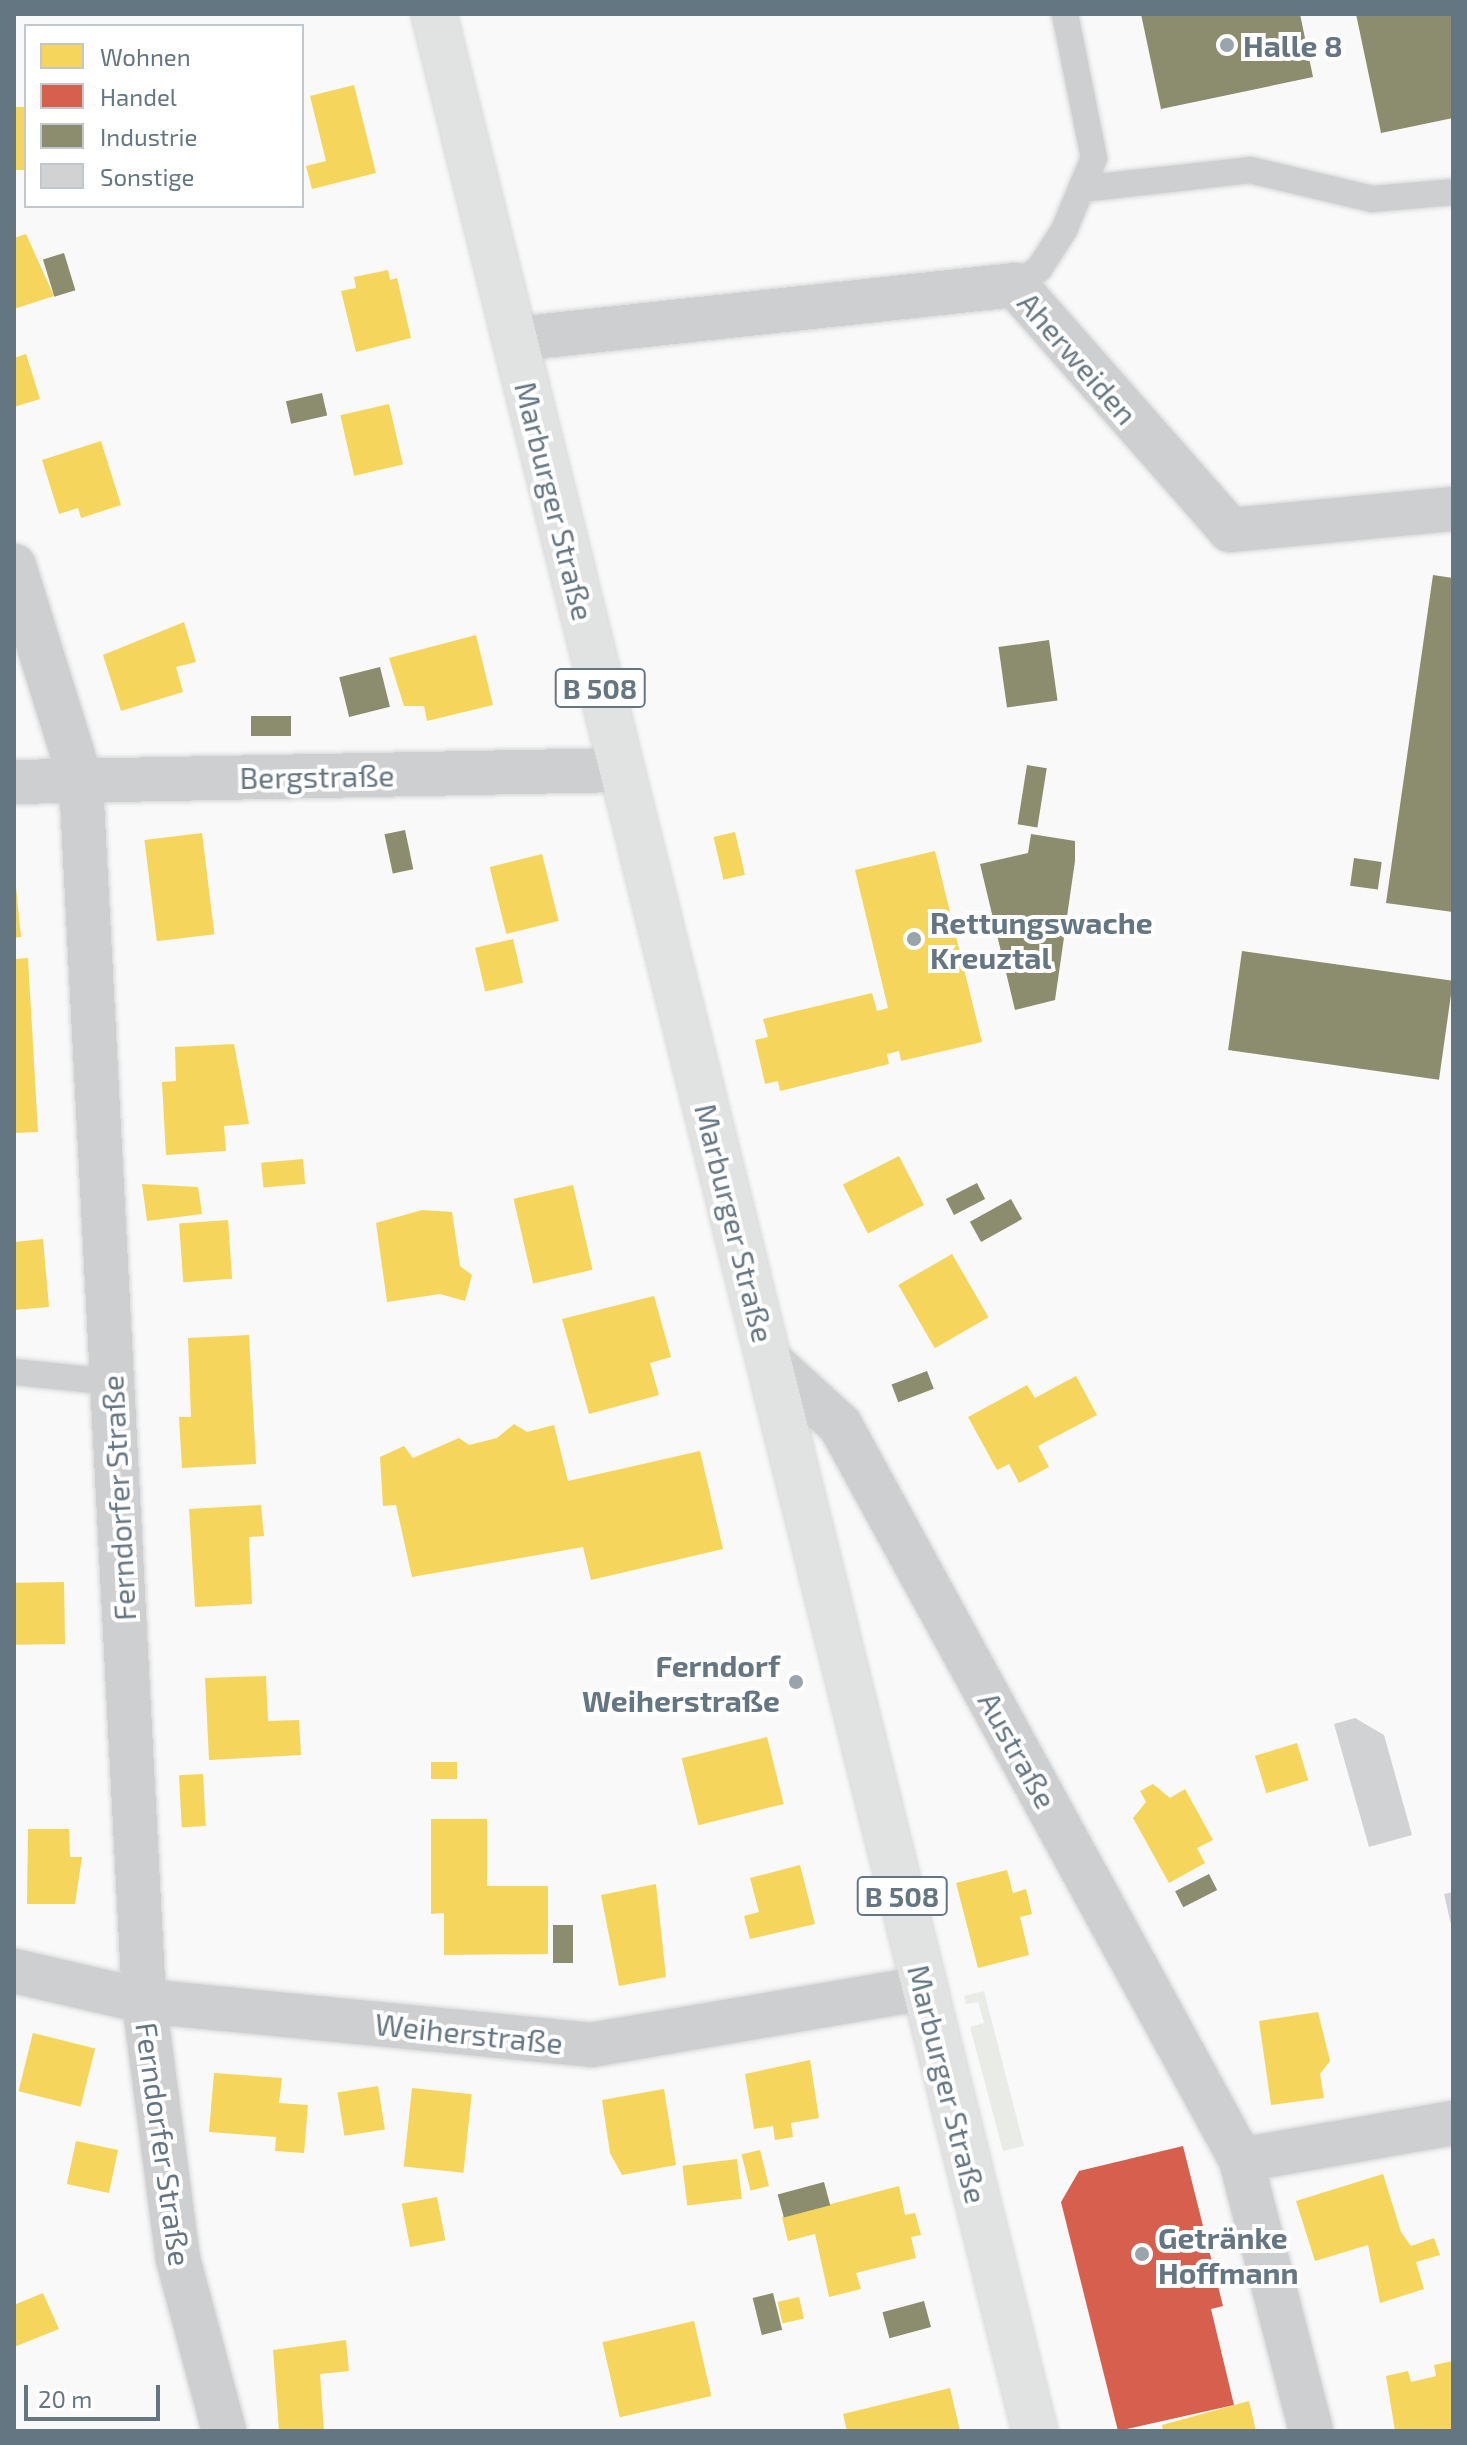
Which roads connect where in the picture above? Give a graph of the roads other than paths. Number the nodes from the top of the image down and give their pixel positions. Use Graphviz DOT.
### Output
graph roads {
  1 [pos="434,14"];
  2 [pos="1065,14"];
  3 [pos="1081,189"];
  4 [pos="1453,192"];
  5 [pos="1015,285"];
  6 [pos="516,339"];
  7 [pos="1453,509"];
  8 [pos="14,566"];
  9 [pos="620,770"];
  10 [pos="81,781"];
  11 [pos="14,782"];
  12 [pos="770,1361"];
  13 [pos="14,1372"];
  14 [pos="112,1382"];
  15 [pos="14,1971"];
  16 [pos="924,1988"];
  17 [pos="144,2001"];
  18 [pos="1453,2123"];
  19 [pos="1241,2160"];
  20 [pos="224,2431"];
  21 [pos="1035,2431"];
  22 [pos="1311,2431"];
  1 -- 6 [label="main road, Marburger Straße / B 508"];
  2 -- 3 [label="lane"];
  3 -- 4 [label="lane"];
  3 -- 5 [label="lane"];
  5 -- 6 [label="street, Aherweiden"];
  5 -- 7 [label="street, Aherweiden"];
  6 -- 9 [label="main road, Marburger Straße / B 508"];
  8 -- 10 [label="street, Ferndorfer Straße"];
  9 -- 10 [label="street, Bergstraße"];
  9 -- 12 [label="main road, Marburger Straße / B 508"];
  10 -- 11 [label="street, Bergstraße"];
  10 -- 14 [label="street, Ferndorfer Straße"];
  12 -- 16 [label="main road, Marburger Straße / B 508"];
  12 -- 19 [label="street, Austraße"];
  13 -- 14 [label="lane"];
  14 -- 17 [label="street, Ferndorfer Straße"];
  15 -- 17 [label="street, Weiherstraße"];
  16 -- 17 [label="street, Weiherstraße"];
  16 -- 21 [label="main road, Marburger Straße / B 508"];
  17 -- 20 [label="street, Ferndorfer Straße"];
  18 -- 19 [label="street"];
  19 -- 22 [label="street, Austraße"];
}
